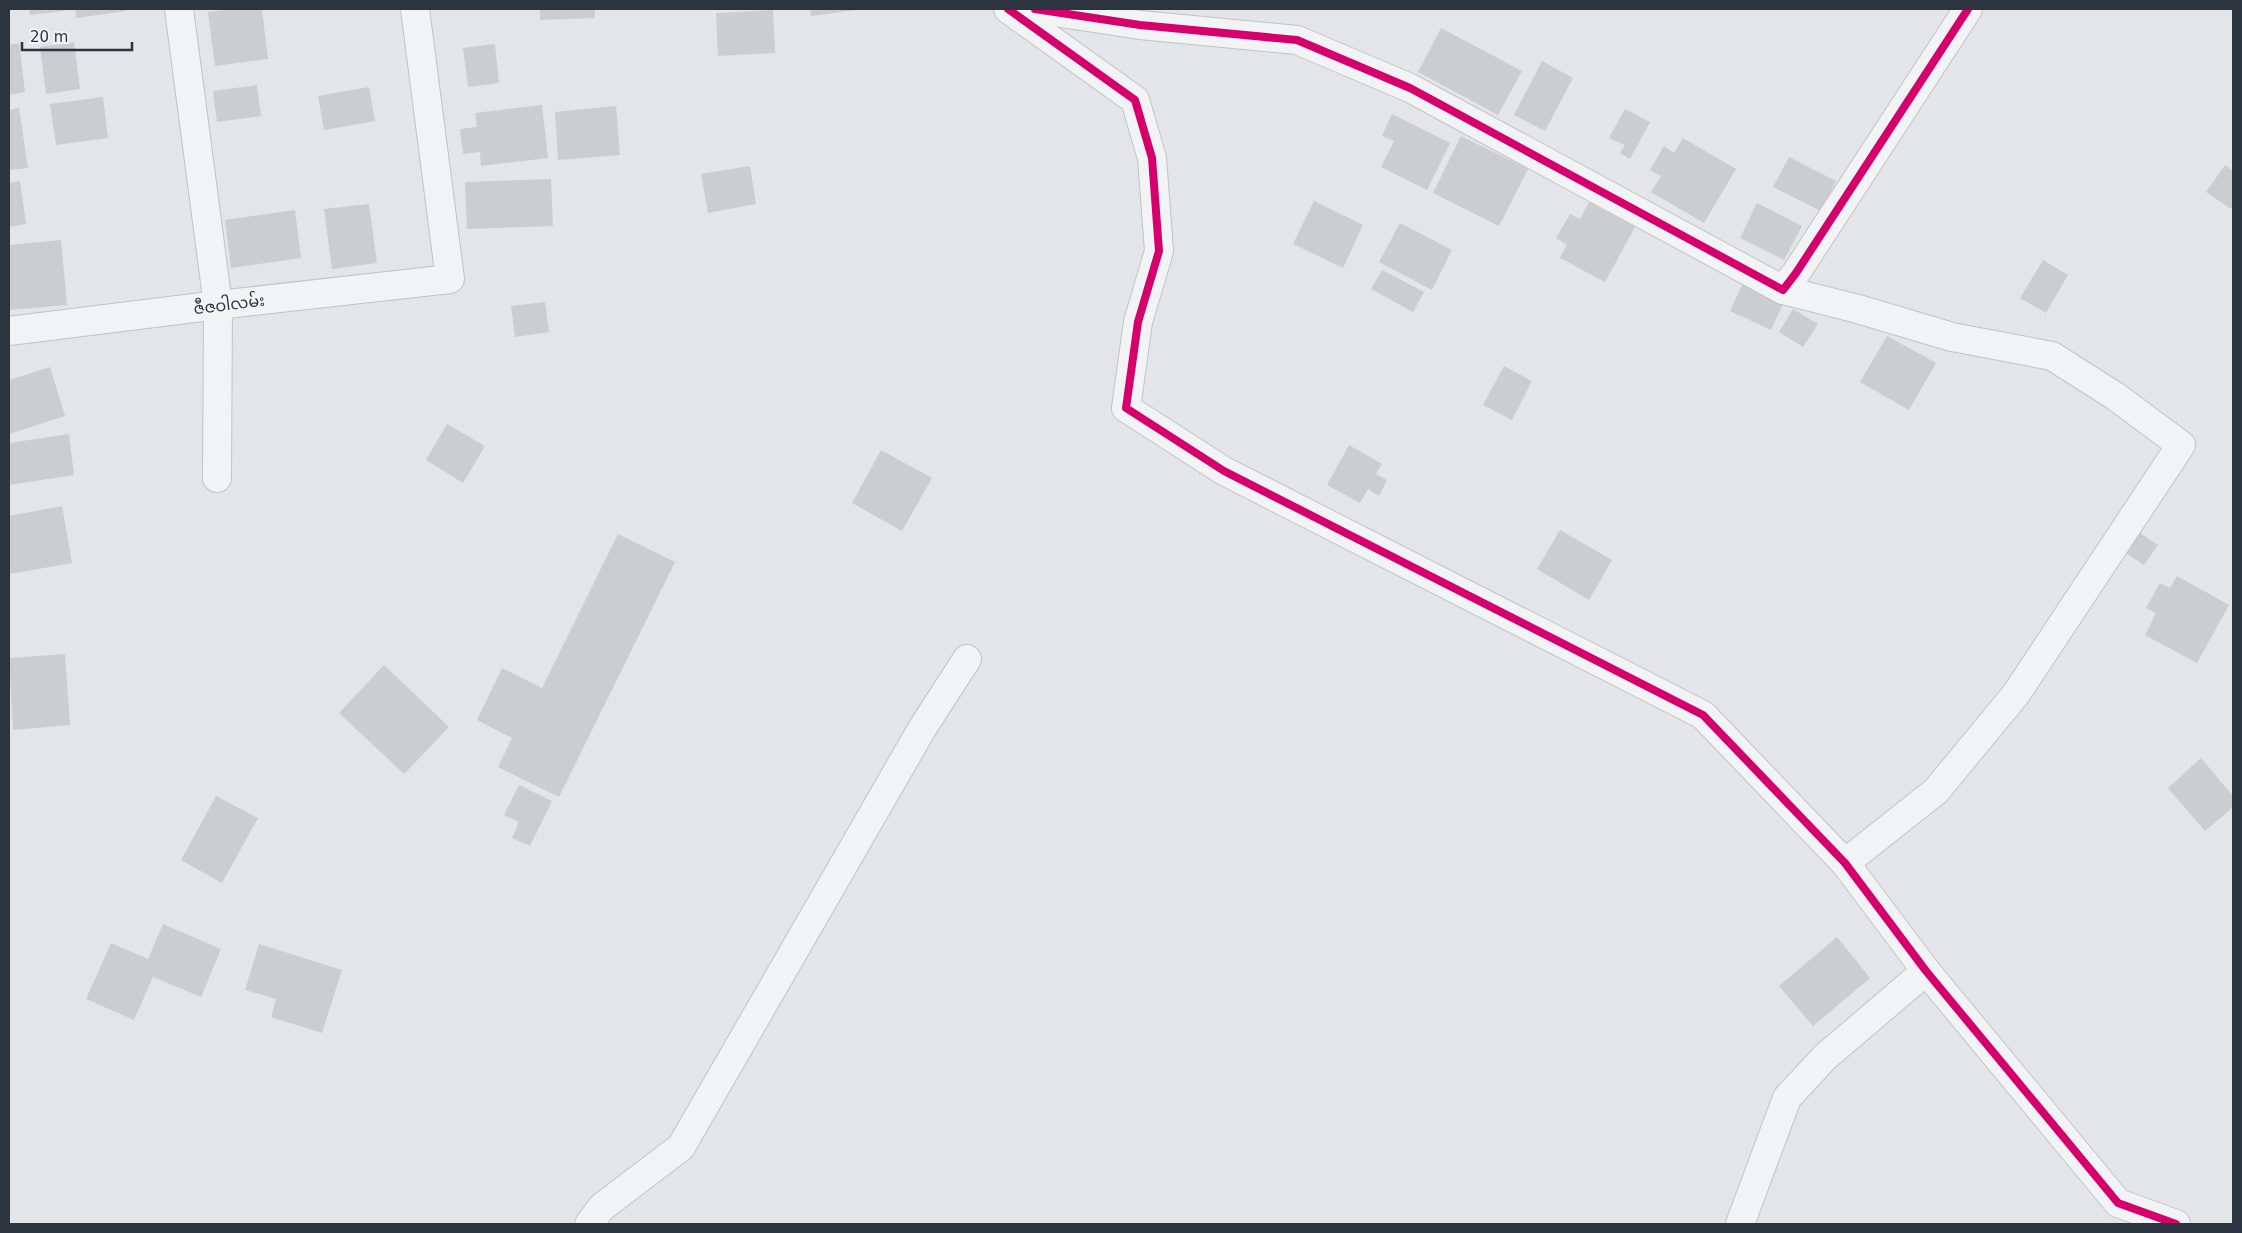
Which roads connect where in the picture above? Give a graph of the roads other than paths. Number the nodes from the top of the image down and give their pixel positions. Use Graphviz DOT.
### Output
graph roads {
  1 [pos="179,9"];
  2 [pos="415,9"];
  3 [pos="1008,9"];
  4 [pos="1035,9"];
  5 [pos="1968,9"];
  6 [pos="1783,290"];
  7 [pos="218,304"];
  8 [pos="9,331"];
  9 [pos="217,478"];
  10 [pos="967,659"];
  11 [pos="1845,863"];
  12 [pos="1926,971"];
  13 [pos="588,1224"];
  14 [pos="1740,1224"];
  15 [pos="2176,1224"];
  1 -- 7 [label="street"];
  2 -- 7 [label="street, ဇီဇဝါလမ်း"];
  3 -- 11 [label="street"];
  4 -- 6 [label="street"];
  5 -- 6 [label="street"];
  6 -- 11 [label="street"];
  7 -- 8 [label="street, ဇီဇဝါလမ်း"];
  7 -- 9 [label="street"];
  10 -- 13 [label="street"];
  11 -- 12 [label="street"];
  12 -- 14 [label="street"];
  12 -- 15 [label="street"];
}
